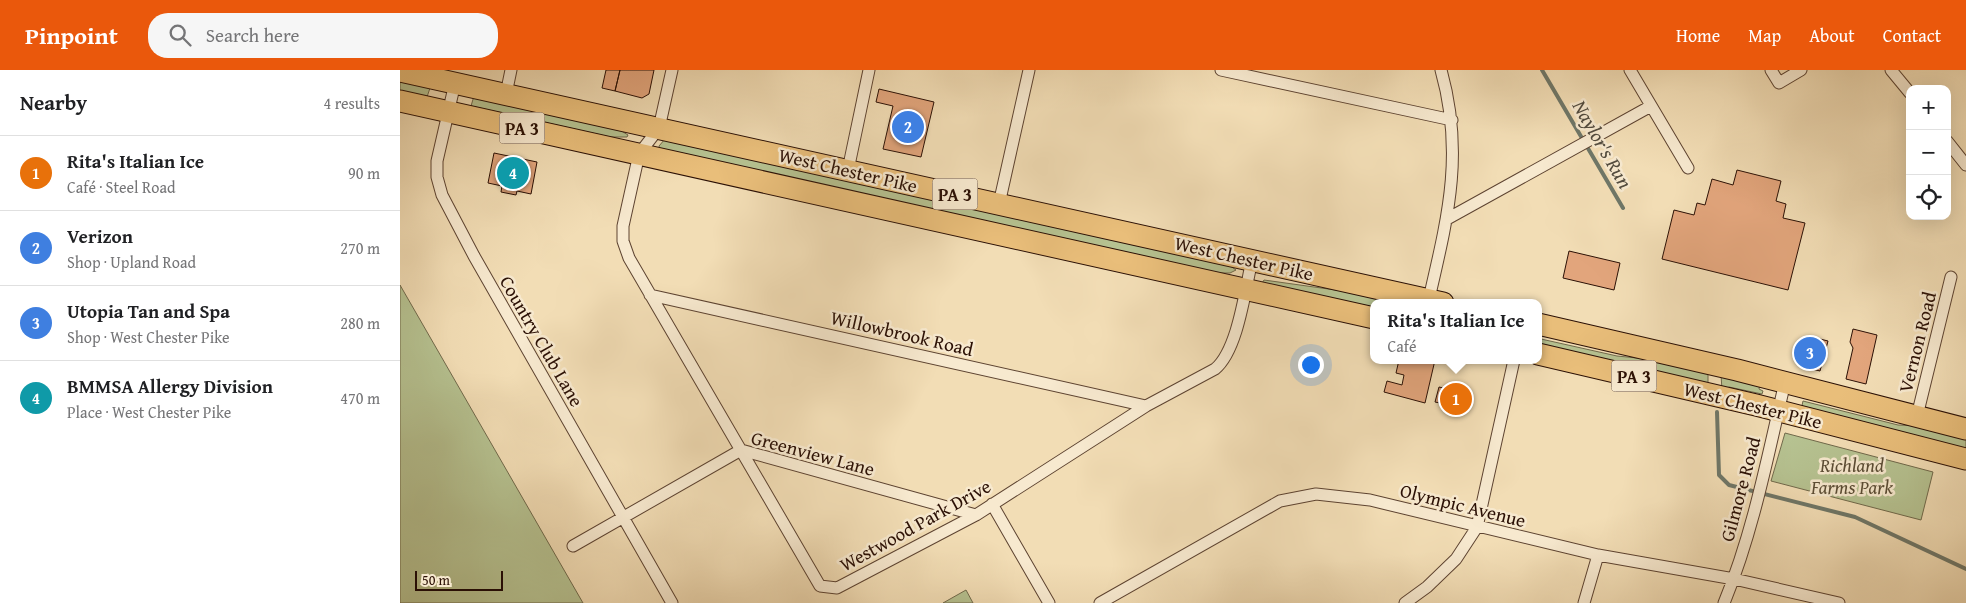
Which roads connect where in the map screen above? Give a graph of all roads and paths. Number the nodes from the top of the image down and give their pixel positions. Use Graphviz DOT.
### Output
graph roads {
  1 [pos="400,70"];
  2 [pos="511,70"];
  3 [pos="672,70"];
  4 [pos="870,70"];
  5 [pos="1029,70"];
  6 [pos="1221,70"];
  7 [pos="1266,70"];
  8 [pos="1441,70"];
  9 [pos="1630,70"];
  10 [pos="1770,70"];
  11 [pos="1801,70"];
  12 [pos="1891,70"];
  13 [pos="1273,81"];
  14 [pos="455,83"];
  15 [pos="1906,89"];
  16 [pos="506,94"];
  17 [pos="400,101"];
  18 [pos="1651,106"];
  19 [pos="448,111"];
  20 [pos="1452,120"];
  21 [pos="659,128"];
  22 [pos="1951,146"];
  23 [pos="639,154"];
  24 [pos="1966,164"];
  25 [pos="1688,168"];
  26 [pos="848,170"];
  27 [pos="999,204"];
  28 [pos="1447,219"];
  29 [pos="1252,260"];
  30 [pos="1951,277"];
  31 [pos="1245,289"];
  32 [pos="650,295"];
  33 [pos="1420,299"];
  34 [pos="1434,299"];
  35 [pos="1370,317"];
  36 [pos="1542,325"];
  37 [pos="1542,355"];
  38 [pos="1513,364"];
  39 [pos="1785,382"];
  40 [pos="1146,406"];
  41 [pos="1778,410"];
  42 [pos="1917,416"];
  43 [pos="1966,429"];
  44 [pos="741,450"];
  45 [pos="1966,460"];
  46 [pos="992,504"];
  47 [pos="976,514"];
  48 [pos="623,517"];
  49 [pos="1477,527"];
  50 [pos="573,546"];
  51 [pos="1598,555"];
  52 [pos="1734,579"];
  53 [pos="672,603"];
  54 [pos="1049,603"];
  55 [pos="1100,603"];
  56 [pos="1405,603"];
  57 [pos="1584,603"];
  58 [pos="1724,603"];
  59 [pos="1839,603"];
  1 -- 14 [label="highway, West Chester Pike / PA 3"];
  2 -- 16 [label="street"];
  3 -- 21 [label="street"];
  4 -- 26 [label="street"];
  5 -- 27 [label="street"];
  6 -- 13 [label="street"];
  7 -- 13 [label="street"];
  8 -- 20 [label="street"];
  9 -- 18 [label="street"];
  10 -- 11 [label="street"];
  12 -- 15 [label="street"];
  13 -- 20 [label="street"];
  14 -- 16 [label="highway, West Chester Pike / PA 3"];
  14 -- 19 [label="street, Country Club Lane"];
  16 -- 21 [label="highway, West Chester Pike / PA 3"];
  17 -- 19 [label="highway, West Chester Pike / PA 3"];
  18 -- 25 [label="street"];
  18 -- 28 [label="street"];
  19 -- 23 [label="highway, West Chester Pike / PA 3"];
  19 -- 48 [label="street, Country Club Lane"];
  20 -- 28 [label="street"];
  21 -- 23 [label="street, Westwood Park Drive"];
  21 -- 26 [label="highway, West Chester Pike / PA 3"];
  22 -- 24 [label="street"];
  23 -- 31 [label="highway, West Chester Pike / PA 3"];
  23 -- 32 [label="street, Westwood Park Drive"];
  26 -- 27 [label="highway, West Chester Pike / PA 3"];
  27 -- 29 [label="highway, West Chester Pike / PA 3"];
  28 -- 34 [label="street"];
  29 -- 31 [label="street, Westwood Park Drive"];
  29 -- 33 [label="highway, West Chester Pike / PA 3"];
  30 -- 42 [label="street, Vernon Road"];
  31 -- 35 [label="highway, West Chester Pike / PA 3"];
  31 -- 40 [label="street, Westwood Park Drive"];
  32 -- 40 [label="street, Willowbrook Road"];
  32 -- 44 [label="street, Westwood Park Drive"];
  36 -- 39 [label="highway, West Chester Pike / PA 3"];
  37 -- 41 [label="highway, West Chester Pike / PA 3"];
  38 -- 49 [label="street"];
  39 -- 41 [label="street, Gilmore Road"];
  39 -- 42 [label="highway, West Chester Pike / PA 3"];
  40 -- 46 [label="street, Westwood Park Drive"];
  41 -- 45 [label="highway, West Chester Pike / PA 3"];
  41 -- 52 [label="street, Gilmore Road"];
  42 -- 43 [label="highway, West Chester Pike / PA 3"];
  44 -- 47 [label="street, Greenview Lane"];
  44 -- 47 [label="street, Westwood Park Drive"];
  44 -- 48 [label="street, Greenview Lane"];
  46 -- 47 [label="street, Westwood Park Drive"];
  46 -- 54 [label="street"];
  48 -- 50 [label="street, Greenview Lane"];
  48 -- 53 [label="street, Country Club Lane"];
  49 -- 51 [label="street, Olympic Avenue"];
  49 -- 55 [label="street, Olympic Avenue"];
  49 -- 56 [label="street"];
  51 -- 52 [label="street, Olympic Avenue"];
  51 -- 57 [label="street"];
  52 -- 58 [label="street, Gilmore Road"];
  52 -- 59 [label="street, Olympic Avenue"];
}
